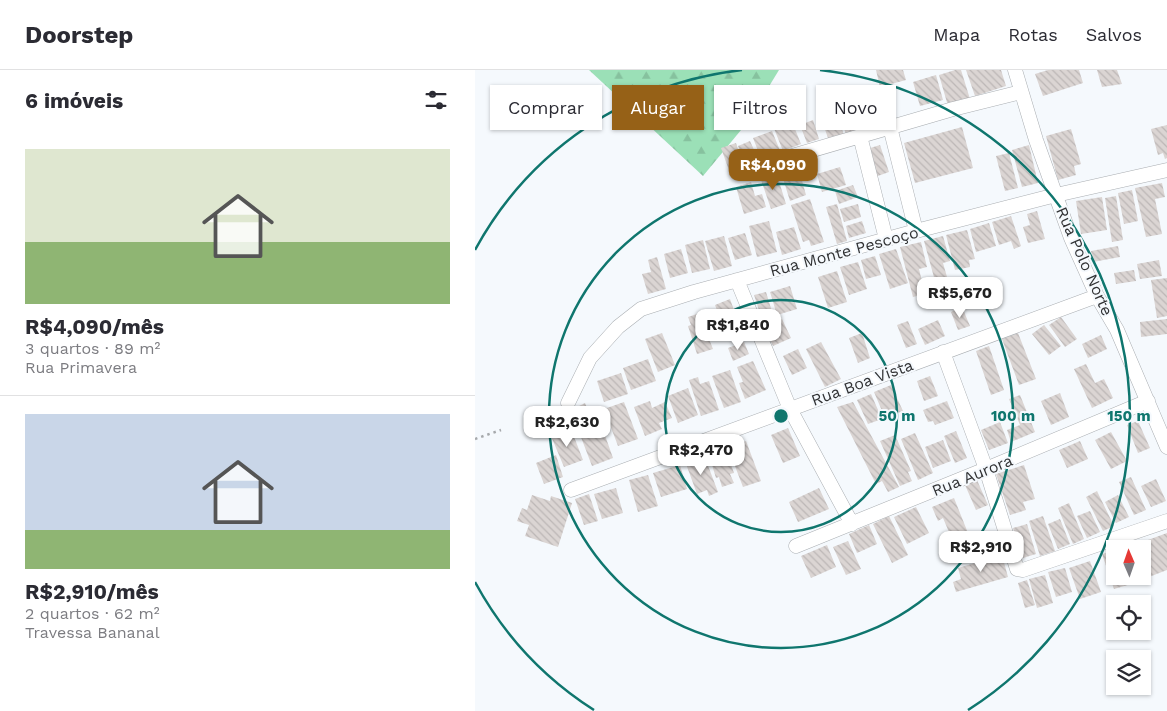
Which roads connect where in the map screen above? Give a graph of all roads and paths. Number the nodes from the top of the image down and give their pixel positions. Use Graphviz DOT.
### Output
graph roads {
  1 [pos="1015,70"];
  2 [pos="1021,92"];
  3 [pos="896,125"];
  4 [pos="880,130"];
  5 [pos="891,130"];
  6 [pos="860,136"];
  7 [pos="758,166"];
  8 [pos="1167,170"];
  9 [pos="1056,195"];
  10 [pos="916,231"];
  11 [pos="886,239"];
  12 [pos="737,280"];
  13 [pos="1097,296"];
  14 [pos="943,352"];
  15 [pos="1148,401"];
  16 [pos="568,403"];
  17 [pos="790,409"];
  18 [pos="501,430"];
  19 [pos="475,439"];
  20 [pos="1167,447"];
  21 [pos="986,469"];
  22 [pos="571,490"];
  23 [pos="1167,521"];
  24 [pos="852,524"];
  25 [pos="796,546"];
  1 -- 2 [label="street, Rua Polo Norte"];
  2 -- 3 [label="street"];
  2 -- 9 [label="street, Rua Polo Norte"];
  4 -- 6 [label="street"];
  5 -- 10 [label="street"];
  6 -- 7 [label="street"];
  6 -- 11 [label="street"];
  8 -- 9 [label="street, Rua Monte Pescoço"];
  9 -- 10 [label="street, Rua Monte Pescoço"];
  9 -- 13 [label="street, Rua Polo Norte"];
  10 -- 11 [label="street, Rua Monte Pescoço"];
  11 -- 12 [label="street, Rua Monte Pescoço"];
  12 -- 16 [label="street, Rua Monte Pescoço"];
  12 -- 17 [label="street"];
  13 -- 14 [label="street, Rua Boa Vista"];
  13 -- 15 [label="street, Rua Polo Norte"];
  14 -- 17 [label="street, Rua Boa Vista"];
  14 -- 21 [label="street"];
  15 -- 20 [label="street, Rua Polo Norte"];
  15 -- 21 [label="street, Rua Aurora"];
  17 -- 22 [label="street, Rua Boa Vista"];
  17 -- 24 [label="street"];
  18 -- 19 [label="path"];
  21 -- 23 [label="street"];
  21 -- 24 [label="street, Rua Aurora"];
  24 -- 25 [label="street, Rua Aurora"];
}
